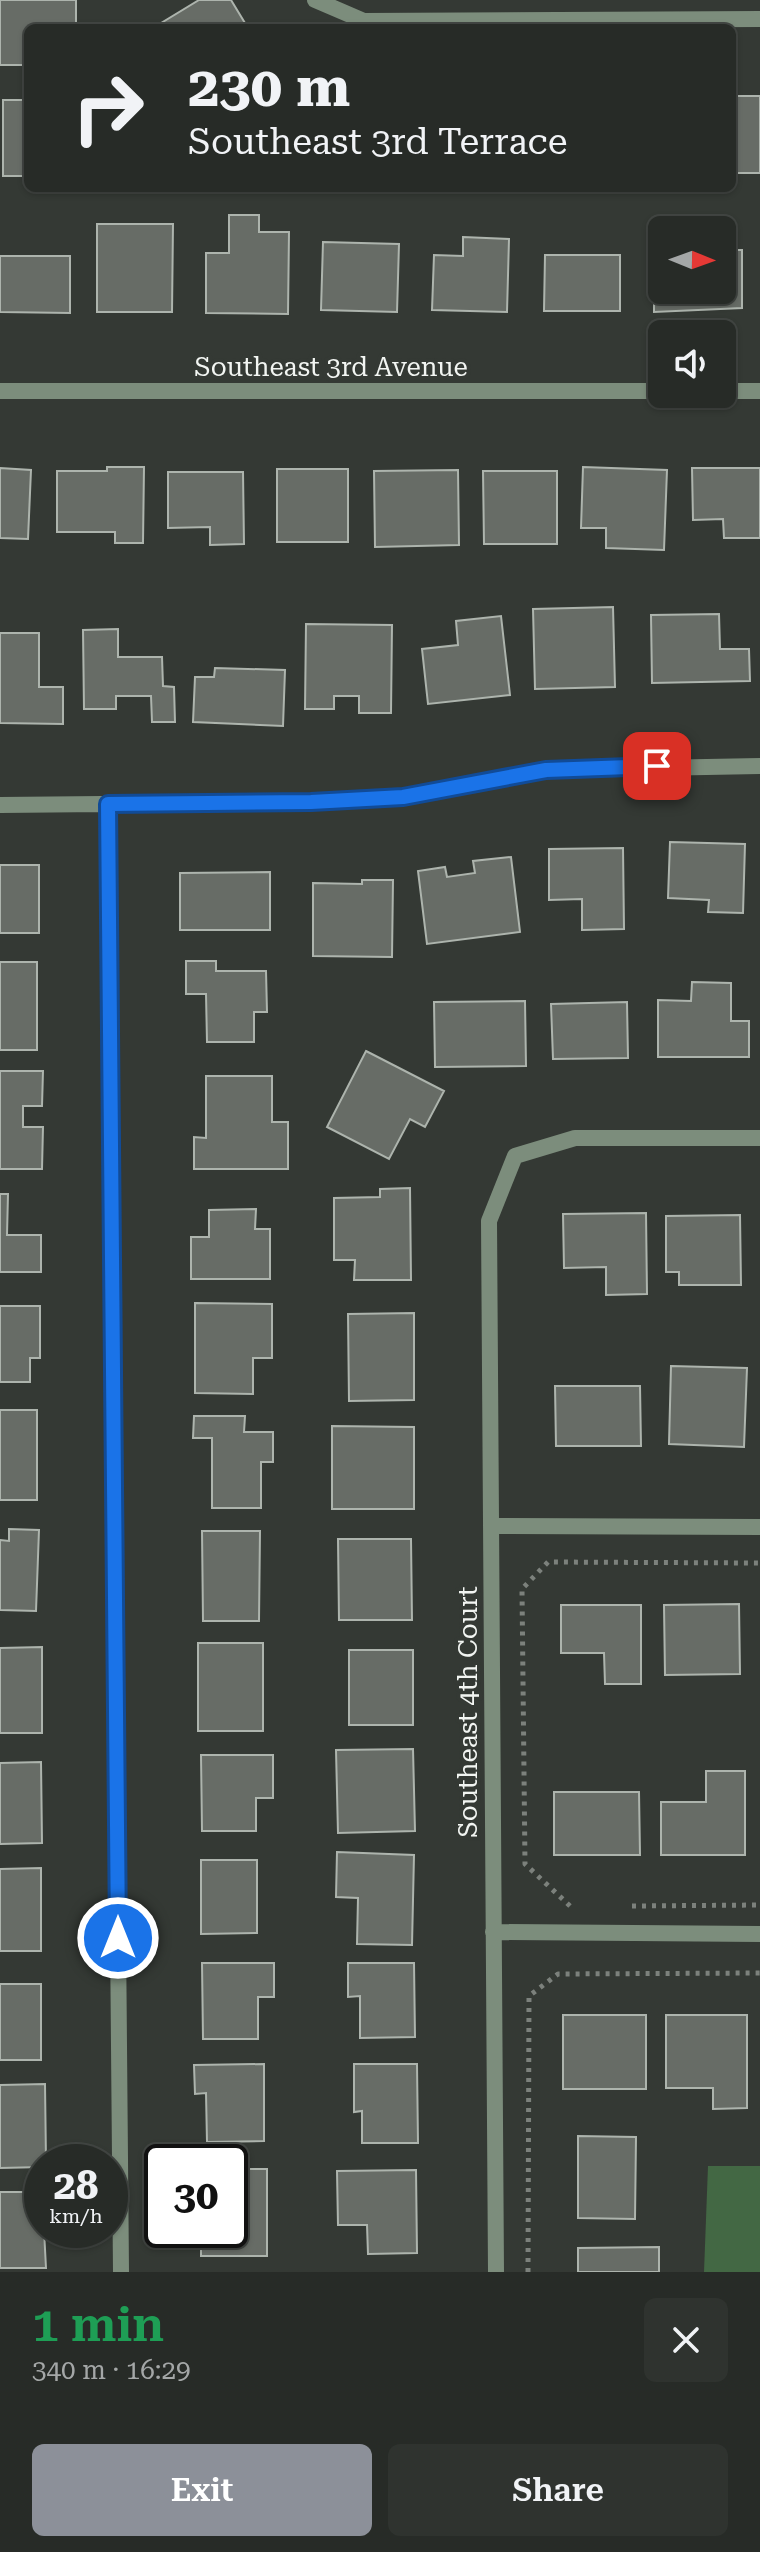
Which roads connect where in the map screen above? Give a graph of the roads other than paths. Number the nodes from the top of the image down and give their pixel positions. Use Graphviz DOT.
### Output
graph roads {
  1 [pos="315,1"];
  2 [pos="760,19"];
  3 [pos="0,391"];
  4 [pos="648,391"];
  5 [pos="736,391"];
  6 [pos="760,391"];
  7 [pos="760,766"];
  8 [pos="108,804"];
  9 [pos="0,805"];
  10 [pos="760,1138"];
  11 [pos="491,1526"];
  12 [pos="760,1527"];
  13 [pos="493,1932"];
  14 [pos="760,1934"];
  15 [pos="121,2272"];
  16 [pos="496,2272"];
  1 -- 2 [label="street"];
  3 -- 4 [label="street, Southeast 3rd Avenue"];
  5 -- 6 [label="street"];
  7 -- 8 [label="street"];
  8 -- 9 [label="street"];
  8 -- 15 [label="street"];
  10 -- 11 [label="street, Southeast 4th Court"];
  11 -- 12 [label="street"];
  11 -- 13 [label="street, Southeast 4th Court"];
  13 -- 14 [label="street"];
  13 -- 16 [label="street, Southeast 4th Court"];
}
